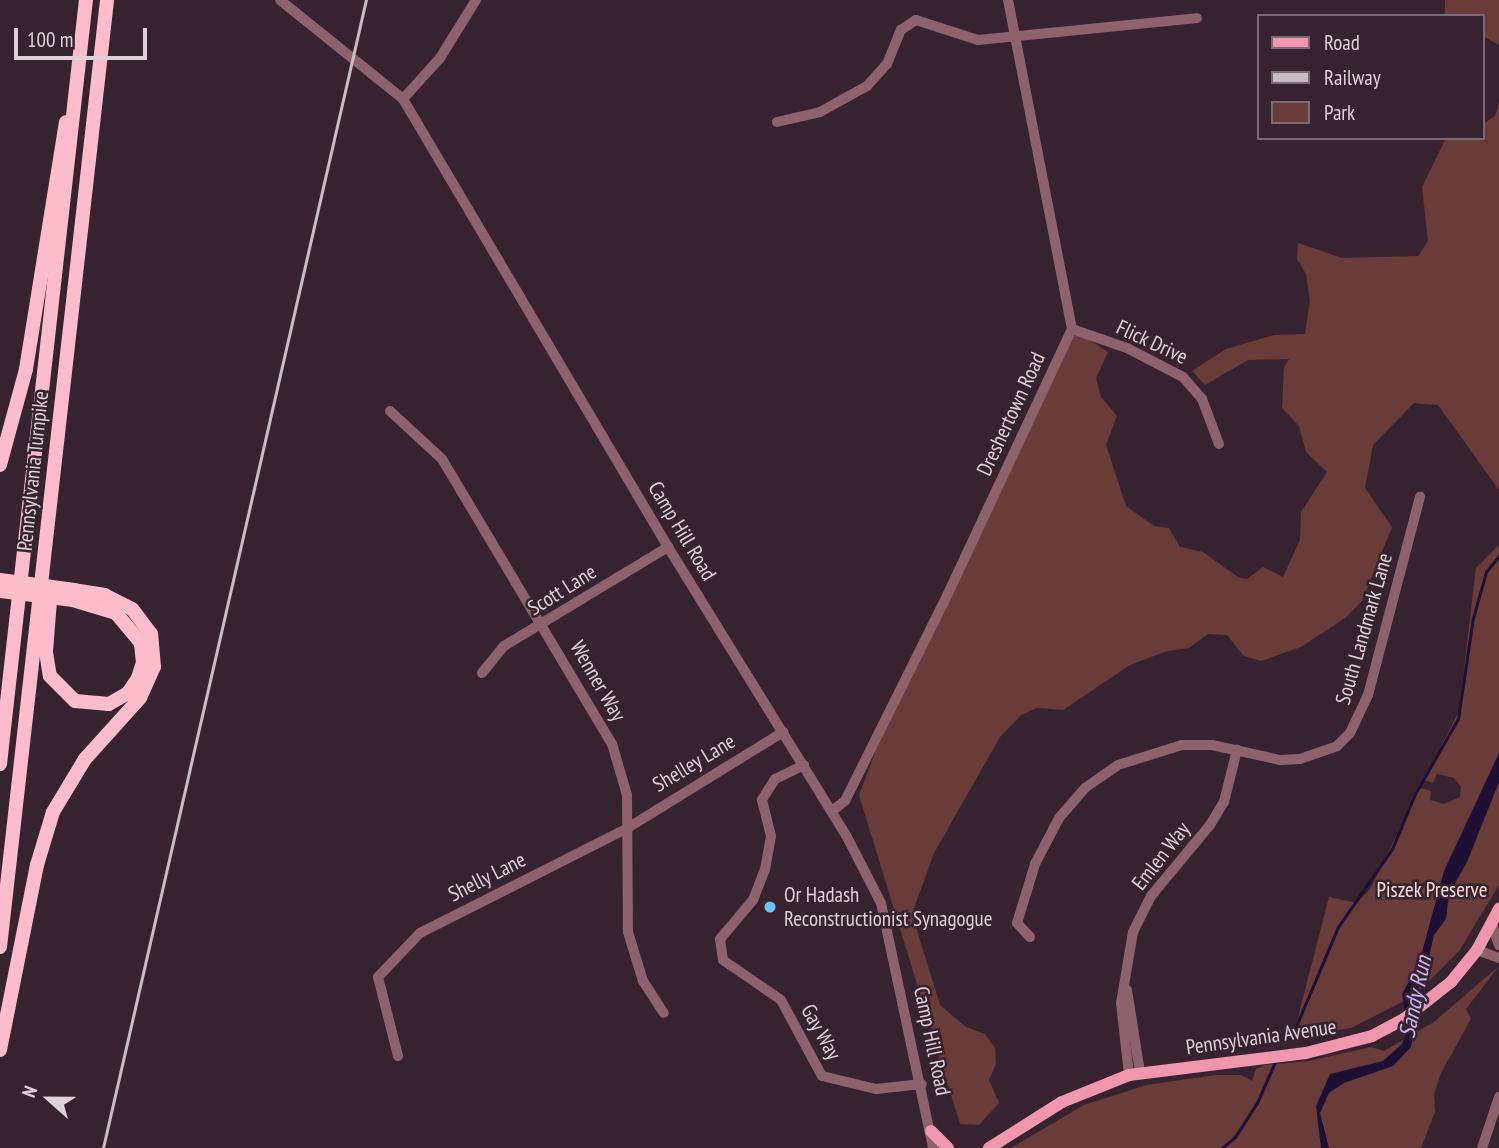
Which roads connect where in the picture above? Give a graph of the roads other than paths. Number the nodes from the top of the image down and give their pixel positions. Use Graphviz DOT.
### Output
graph roads {
  1 [pos="86,0"];
  2 [pos="107,0"];
  3 [pos="280,0"];
  4 [pos="476,0"];
  5 [pos="1008,0"];
  6 [pos="1197,18"];
  7 [pos="1016,39"];
  8 [pos="81,41"];
  9 [pos="402,99"];
  10 [pos="776,122"];
  11 [pos="1072,329"];
  12 [pos="390,411"];
  13 [pos="1219,444"];
  14 [pos="0,465"];
  15 [pos="1420,497"];
  16 [pos="51,509"];
  17 [pos="668,547"];
  18 [pos="0,580"];
  19 [pos="0,592"];
  20 [pos="74,595"];
  21 [pos="543,625"];
  22 [pos="482,673"];
  23 [pos="783,732"];
  24 [pos="1237,750"];
  25 [pos="0,764"];
  26 [pos="804,765"];
  27 [pos="845,801"];
  28 [pos="832,811"];
  29 [pos="626,829"];
  30 [pos="844,832"];
  31 [pos="1499,909"];
  32 [pos="1492,924"];
  33 [pos="1030,937"];
  34 [pos="1499,945"];
  35 [pos="0,947"];
  36 [pos="1477,950"];
  37 [pos="1499,958"];
  38 [pos="664,1013"];
  39 [pos="0,1049"];
  40 [pos="397,1056"];
  41 [pos="1135,1073"];
  42 [pos="922,1084"];
  43 [pos="1499,1097"];
  44 [pos="931,1131"];
  45 [pos="989,1147"];
  46 [pos="933,1148"];
  47 [pos="948,1148"];
  48 [pos="1482,1148"];
  1 -- 8 [label="highway, Pennsylvania Turnpike"];
  2 -- 16 [label="highway, Pennsylvania Turnpike"];
  3 -- 9 [label="street, Camp Hill Road"];
  4 -- 9 [label="street"];
  5 -- 7 [label="street"];
  6 -- 7 [label="street"];
  7 -- 10 [label="street"];
  7 -- 11 [label="street"];
  8 -- 14 [label="highway"];
  8 -- 25 [label="highway, Pennsylvania Turnpike"];
  9 -- 17 [label="street, Camp Hill Road"];
  11 -- 13 [label="street, Flick Drive"];
  11 -- 27 [label="street, Dreshertown Road"];
  12 -- 21 [label="street, Wenner Way"];
  15 -- 24 [label="street, South Landmark Lane"];
  16 -- 20 [label="highway"];
  16 -- 35 [label="highway, Pennsylvania Turnpike"];
  17 -- 21 [label="street, Scott Lane"];
  17 -- 23 [label="street, Camp Hill Road"];
  18 -- 20 [label="highway, bridge"];
  19 -- 20 [label="highway, bridge"];
  20 -- 39 [label="highway"];
  21 -- 22 [label="street, Scott Lane"];
  21 -- 29 [label="street, Wenner Way"];
  23 -- 26 [label="street, Camp Hill Road"];
  23 -- 29 [label="street, Shelley Lane"];
  24 -- 33 [label="street, South Landmark Lane"];
  24 -- 41 [label="street, Emlen Way"];
  26 -- 28 [label="street, Camp Hill Road"];
  26 -- 42 [label="street, Gay Way"];
  27 -- 28 [label="street, Dreshertown Road"];
  27 -- 30 [label="street"];
  28 -- 30 [label="street, Camp Hill Road"];
  29 -- 38 [label="street, Wenner Way"];
  29 -- 40 [label="street, Shelly Lane"];
  30 -- 42 [label="street, Camp Hill Road"];
  31 -- 32 [label="main road, Pennsylvania Avenue"];
  32 -- 34 [label="street"];
  32 -- 36 [label="main road, Pennsylvania Avenue"];
  36 -- 37 [label="street"];
  36 -- 41 [label="main road, Pennsylvania Avenue"];
  41 -- 45 [label="main road, Pennsylvania Avenue"];
  42 -- 44 [label="street, Camp Hill Road"];
  43 -- 48 [label="street"];
  44 -- 46 [label="street, Camp Hill Road"];
  44 -- 47 [label="main road"];
}
